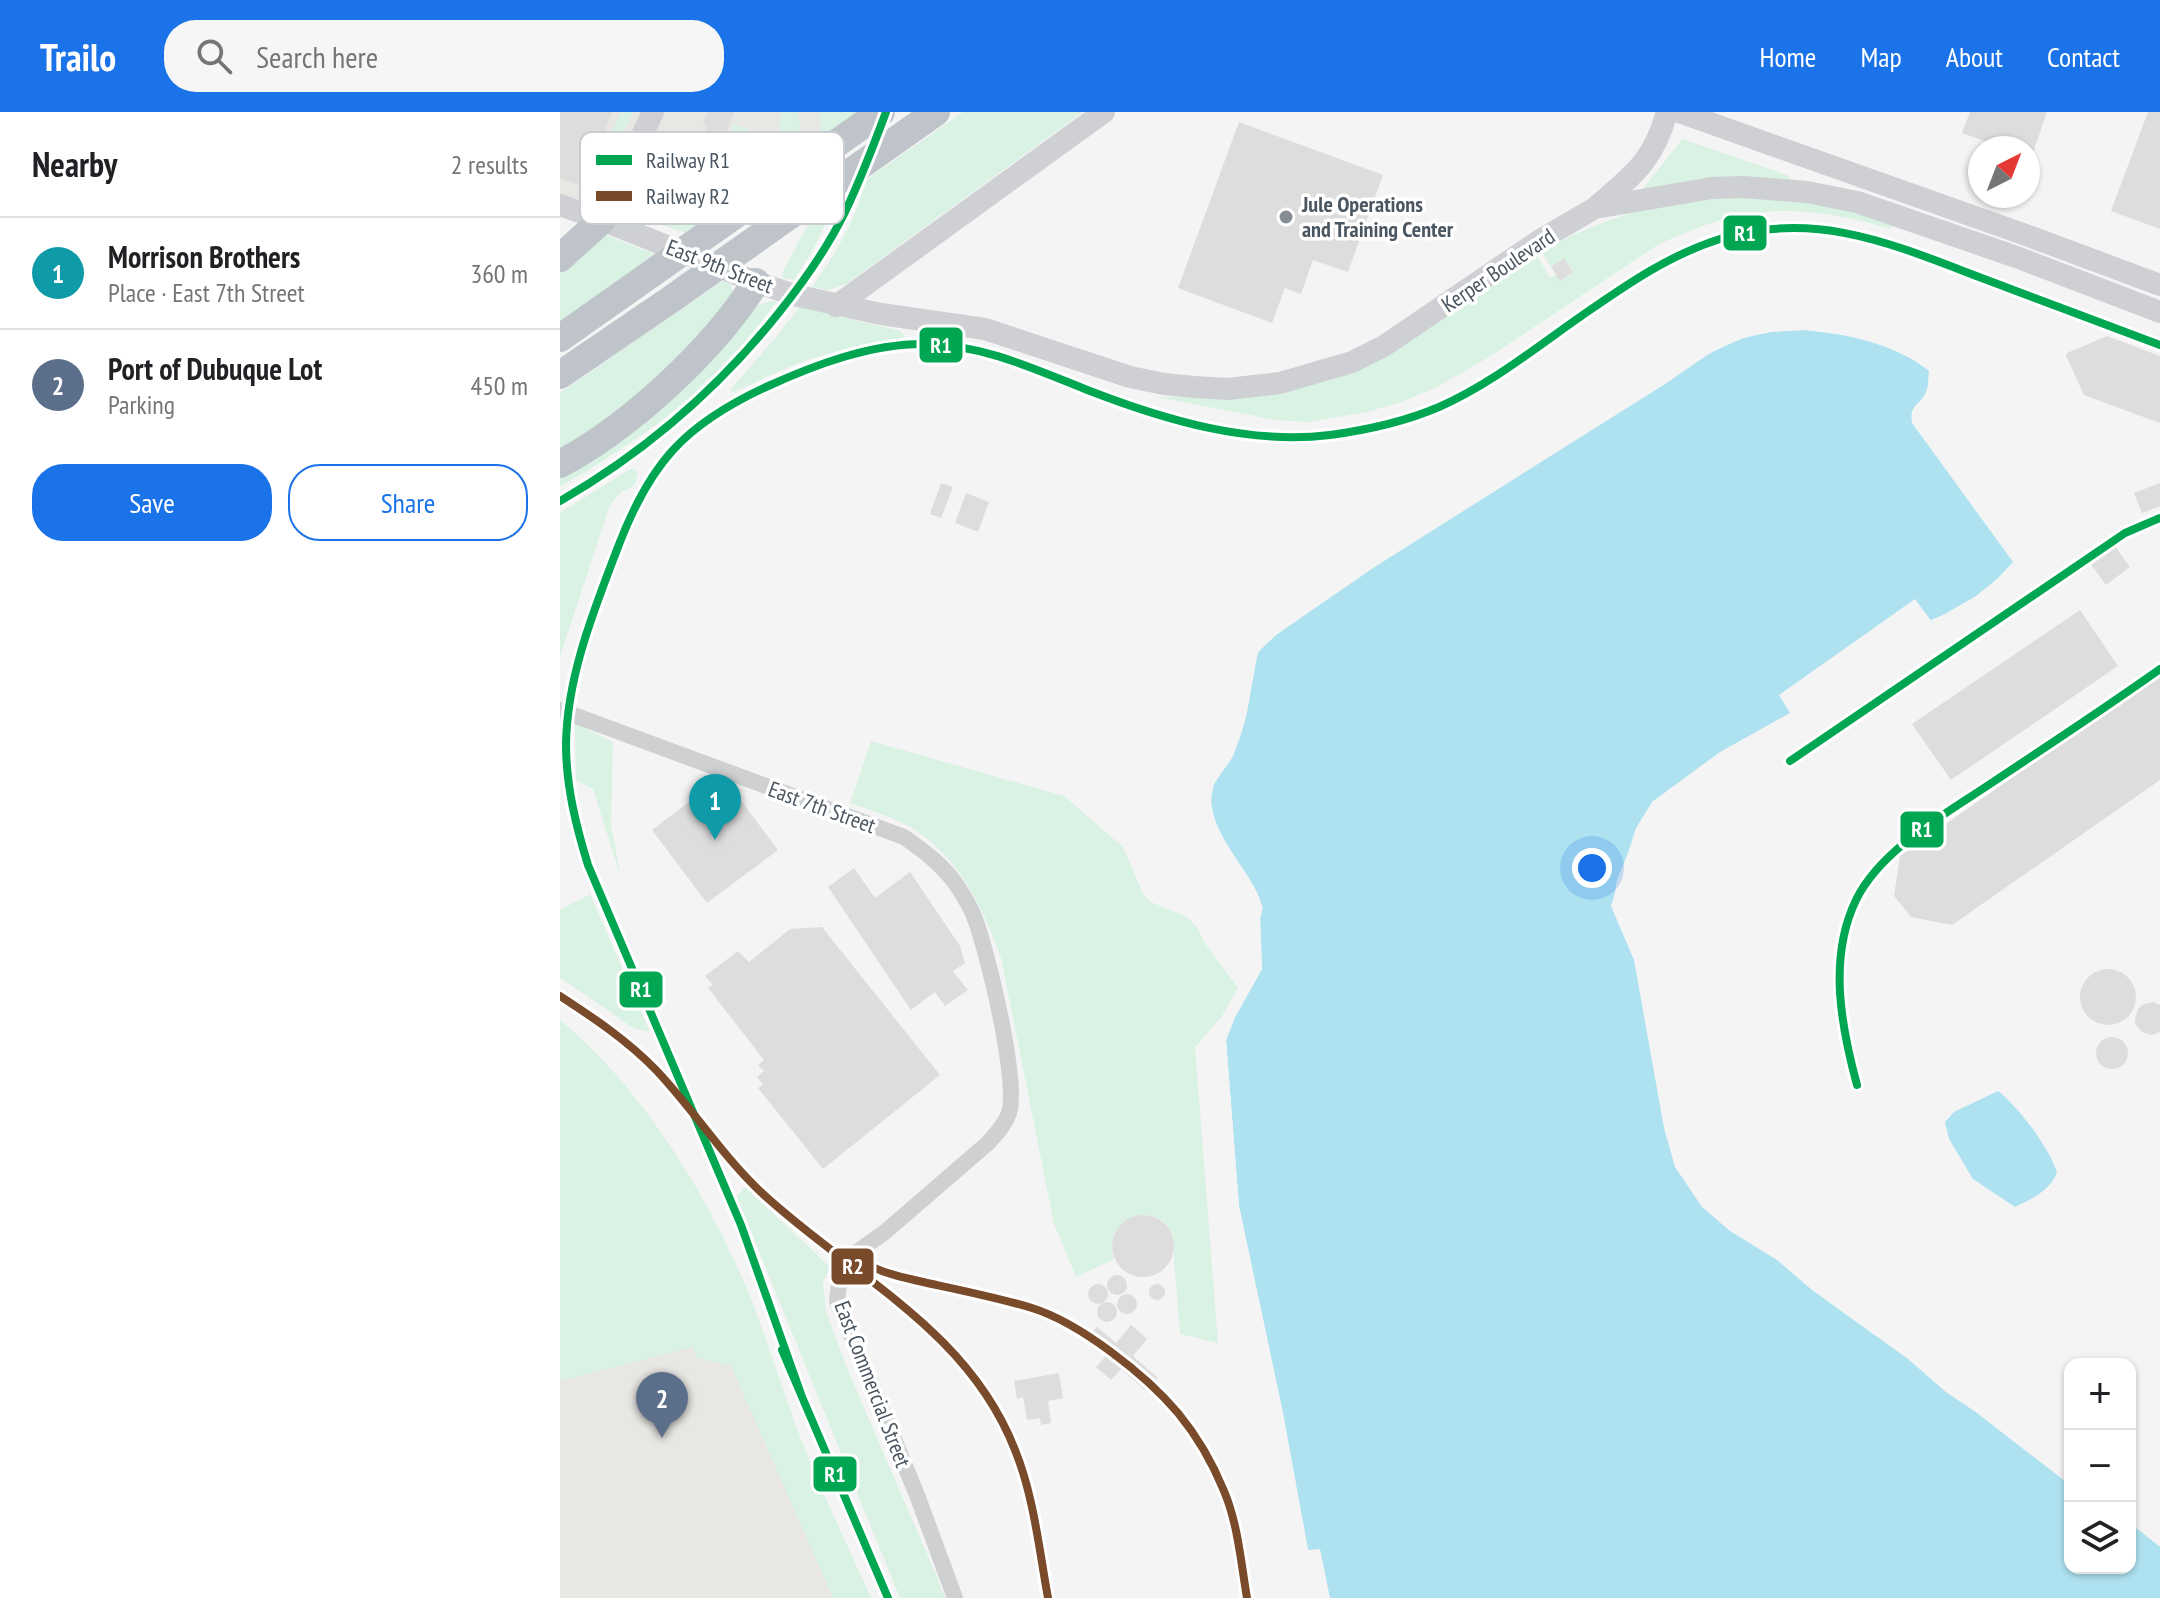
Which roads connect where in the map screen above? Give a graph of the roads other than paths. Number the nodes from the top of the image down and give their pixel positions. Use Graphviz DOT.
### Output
graph roads {
  1 [pos="653,112"];
  2 [pos="881,112"];
  3 [pos="1104,112"];
  4 [pos="1667,112"];
  5 [pos="1679,112"];
  6 [pos="927,118"];
  7 [pos="644,132"];
  8 [pos="844,138"];
  9 [pos="1768,143"];
  10 [pos="844,177"];
  11 [pos="1857,202"];
  12 [pos="560,205"];
  13 [pos="1595,208"];
  14 [pos="580,212"];
  15 [pos="598,224"];
  16 [pos="612,224"];
  17 [pos="724,224"];
  18 [pos="777,224"];
  19 [pos="560,258"];
  20 [pos="756,282"];
  21 [pos="2160,285"];
  22 [pos="836,306"];
  23 [pos="2160,312"];
  24 [pos="560,338"];
  25 [pos="560,375"];
  26 [pos="560,464"];
  27 [pos="560,710"];
  28 [pos="904,837"];
  29 [pos="955,1598"];
  1 -- 7 [label="main road"];
  2 -- 8 [label="highway"];
  3 -- 22 [label="main road"];
  4 -- 13 [label="main road"];
  5 -- 9 [label="main road"];
  6 -- 10 [label="highway"];
  9 -- 11 [label="main road"];
  9 -- 21 [label="main road"];
  11 -- 13 [label="main road, Kerper Boulevard"];
  11 -- 23 [label="main road, Kerper Boulevard"];
  12 -- 14 [label="main road, East 9th Street"];
  13 -- 22 [label="main road, Kerper Boulevard"];
  15 -- 19 [label="highway"];
  16 -- 20 [label="main road, East 9th Street"];
  17 -- 24 [label="highway"];
  18 -- 25 [label="highway"];
  20 -- 22 [label="main road, East 9th Street"];
  20 -- 26 [label="highway"];
  27 -- 28 [label="street, East 7th Street"];
  28 -- 29 [label="street, East Commercial Street"];
}
